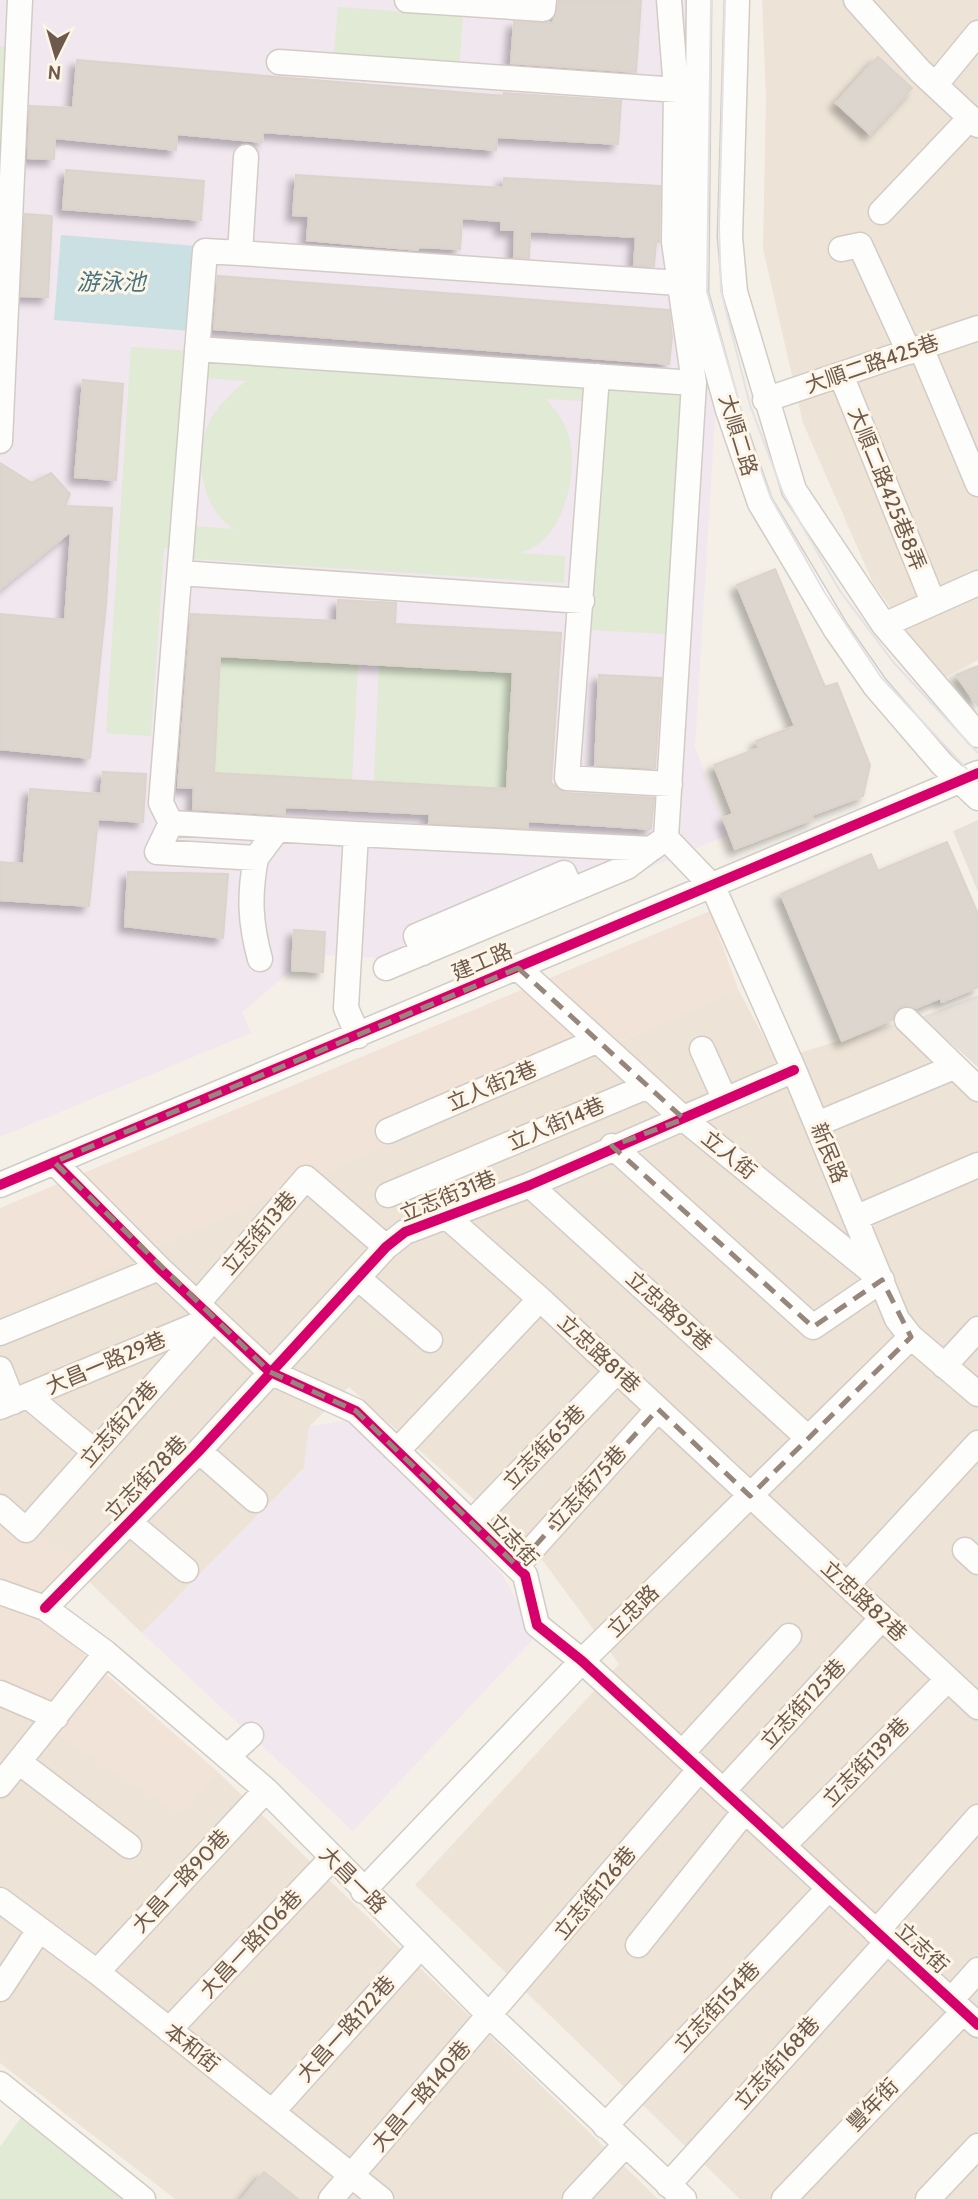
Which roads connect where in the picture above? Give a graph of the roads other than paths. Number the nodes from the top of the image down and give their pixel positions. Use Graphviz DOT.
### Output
graph roads {
  1 [pos="20,0"];
  2 [pos="407,0"];
  3 [pos="669,0"];
  4 [pos="699,0"];
  5 [pos="737,0"];
  6 [pos="856,0"];
  7 [pos="543,5"];
  8 [pos="978,33"];
  9 [pos="279,62"];
  10 [pos="936,84"];
  11 [pos="687,90"];
  12 [pos="974,122"];
  13 [pos="246,157"];
  14 [pos="881,212"];
  15 [pos="841,249"];
  16 [pos="240,253"];
  17 [pos="680,283"];
  18 [pos="978,328"];
  19 [pos="197,349"];
  20 [pos="915,350"];
  21 [pos="841,375"];
  22 [pos="597,376"];
  23 [pos="695,383"];
  24 [pos="765,400"];
  25 [pos="0,441"];
  26 [pos="978,484"];
  27 [pos="180,573"];
  28 [pos="978,583"];
  29 [pos="582,601"];
  30 [pos="933,602"];
  31 [pos="884,625"];
  32 [pos="978,735"];
  33 [pos="969,777"];
  34 [pos="670,784"];
  35 [pos="978,799"];
  36 [pos="171,823"];
  37 [pos="277,830"];
  38 [pos="356,834"];
  39 [pos="659,844"];
  40 [pos="256,858"];
  41 [pos="713,887"];
  42 [pos="260,959"];
  43 [pos="386,968"];
  44 [pos="518,968"];
  45 [pos="907,1020"];
  46 [pos="358,1036"];
  47 [pos="596,1041"];
  48 [pos="702,1049"];
  49 [pos="954,1067"];
  50 [pos="794,1070"];
  51 [pos="648,1086"];
  52 [pos="978,1089"];
  53 [pos="725,1100"];
  54 [pos="684,1119"];
  55 [pos="817,1125"];
  56 [pos="388,1130"];
  57 [pos="612,1146"];
  58 [pos="54,1162"];
  59 [pos="978,1166"];
  60 [pos="0,1185"];
  61 [pos="530,1185"];
  62 [pos="388,1195"];
  63 [pos="446,1216"];
  64 [pos="855,1218"];
  65 [pos="386,1247"];
  66 [pos="159,1268"];
  67 [pos="358,1278"];
  68 [pos="882,1280"];
  69 [pos="540,1299"];
  70 [pos="205,1311"];
  71 [pos="978,1329"];
  72 [pos="0,1333"];
  73 [pos="911,1337"];
  74 [pos="430,1340"];
  75 [pos="124,1356"];
  76 [pos="944,1366"];
  77 [pos="0,1369"];
  78 [pos="270,1371"];
  79 [pos="617,1371"];
  80 [pos="153,1387"];
  81 [pos="978,1394"];
  82 [pos="14,1402"];
  83 [pos="658,1409"];
  84 [pos="808,1438"];
  85 [pos="978,1443"];
  86 [pos="199,1451"];
  87 [pos="397,1451"];
  88 [pos="95,1452"];
  89 [pos="750,1496"];
  90 [pos="255,1500"];
  91 [pos="0,1507"];
  92 [pos="129,1522"];
  93 [pos="471,1523"];
  94 [pos="517,1566"];
  95 [pos="186,1570"];
  96 [pos="847,1585"];
  97 [pos="0,1591"];
  98 [pos="46,1608"];
  99 [pos="882,1618"];
  100 [pos="789,1636"];
  101 [pos="106,1653"];
  102 [pos="582,1661"];
  103 [pos="948,1679"];
  104 [pos="0,1693"];
  105 [pos="976,1702"];
  106 [pos="55,1717"];
  107 [pos="251,1735"];
  108 [pos="227,1757"];
  109 [pos="691,1761"];
  110 [pos="19,1762"];
  111 [pos="0,1785"];
  112 [pos="266,1790"];
  113 [pos="723,1791"];
  114 [pos="745,1811"];
  115 [pos="978,1817"];
  116 [pos="129,1846"];
  117 [pos="783,1846"];
  118 [pos="332,1858"];
  119 [pos="829,1888"];
  120 [pos="363,1891"];
  121 [pos="0,1900"];
  122 [pos="38,1930"];
  123 [pos="882,1937"];
  124 [pos="638,1945"];
  125 [pos="420,1947"];
  126 [pos="978,1970"];
  127 [pos="97,1972"];
  128 [pos="0,1989"];
  129 [pos="964,2012"];
  130 [pos="490,2016"];
  131 [pos="169,2030"];
  132 [pos="0,2084"];
  133 [pos="272,2112"];
  134 [pos="605,2126"];
  135 [pos="625,2145"];
  136 [pos="978,2146"];
  137 [pos="352,2176"];
  138 [pos="676,2192"];
  139 [pos="143,2199"];
  140 [pos="331,2199"];
  141 [pos="381,2199"];
  142 [pos="575,2199"];
  143 [pos="784,2199"];
  144 [pos="928,2199"];
  1 -- 25 [label="street"];
  2 -- 7 [label="street"];
  3 -- 11 [label="street"];
  4 -- 11 [label="street, 大順二路"];
  5 -- 24 [label="street, 大順二路"];
  6 -- 10 [label="street"];
  8 -- 10 [label="street"];
  9 -- 11 [label="street"];
  10 -- 12 [label="street"];
  11 -- 17 [label="street"];
  11 -- 33 [label="street, 大順二路"];
  12 -- 14 [label="street"];
  13 -- 16 [label="street"];
  15 -- 20 [label="street"];
  16 -- 17 [label="street"];
  16 -- 19 [label="street"];
  17 -- 23 [label="street"];
  18 -- 20 [label="street, 大順二路425巷"];
  19 -- 22 [label="street"];
  19 -- 27 [label="street"];
  20 -- 21 [label="street, 大順二路425巷"];
  20 -- 26 [label="street"];
  21 -- 24 [label="street, 大順二路425巷"];
  21 -- 30 [label="street, 大順二路425巷8弄"];
  22 -- 23 [label="street"];
  22 -- 29 [label="street"];
  23 -- 34 [label="street"];
  24 -- 31 [label="street, 大順二路"];
  27 -- 29 [label="street"];
  27 -- 36 [label="street"];
  28 -- 30 [label="street"];
  29 -- 34 [label="street"];
  30 -- 31 [label="street"];
  31 -- 32 [label="street, 大順二路"];
  33 -- 35 [label="street, 大順二路"];
  33 -- 41 [label="street, 建工路"];
  34 -- 39 [label="street"];
  36 -- 37 [label="street"];
  36 -- 40 [label="street"];
  37 -- 38 [label="street"];
  37 -- 40 [label="street"];
  38 -- 39 [label="street"];
  38 -- 46 [label="street"];
  39 -- 41 [label="street, 新民路"];
  39 -- 43 [label="street"];
  40 -- 42 [label="street"];
  41 -- 44 [label="street, 建工路"];
  41 -- 50 [label="street, 新民路"];
  44 -- 46 [label="street, 建工路"];
  44 -- 47 [label="street, 立人街"];
  45 -- 49 [label="street"];
  46 -- 58 [label="street, 建工路"];
  47 -- 51 [label="street, 立人街"];
  47 -- 56 [label="street, 立人街2巷"];
  48 -- 53 [label="street"];
  49 -- 52 [label="street"];
  49 -- 55 [label="street"];
  50 -- 53 [label="street, 立志街31巷"];
  50 -- 55 [label="street, 新民路"];
  51 -- 54 [label="street, 立人街"];
  51 -- 62 [label="street, 立人街14巷"];
  53 -- 54 [label="street, 立志街31巷"];
  54 -- 57 [label="street, 立志街31巷"];
  54 -- 68 [label="street, 立人街"];
  55 -- 64 [label="street, 新民路"];
  57 -- 61 [label="street, 立志街31巷"];
  57 -- 68 [label="street"];
  58 -- 60 [label="street, 建工路"];
  58 -- 66 [label="street, 立志街"];
  59 -- 64 [label="street"];
  61 -- 63 [label="street, 立志街31巷"];
  61 -- 84 [label="street, 立忠路95巷"];
  63 -- 65 [label="street, 立志街31巷"];
  63 -- 69 [label="street, 立忠路81巷"];
  64 -- 68 [label="street, 新民路"];
  65 -- 67 [label="street, 立志街31巷"];
  65 -- 70 [label="street, 立志街13巷"];
  66 -- 70 [label="street, 立志街"];
  66 -- 72 [label="street"];
  67 -- 74 [label="street"];
  67 -- 78 [label="street, 立志街31巷"];
  68 -- 73 [label="street, 新民路"];
  69 -- 79 [label="street, 立忠路81巷"];
  69 -- 87 [label="street"];
  70 -- 75 [label="street, 大昌一路29巷"];
  70 -- 78 [label="street, 立志街"];
  70 -- 80 [label="street, 立志街22巷"];
  71 -- 76 [label="street"];
  73 -- 76 [label="street, 新民路"];
  73 -- 84 [label="street, 立忠路"];
  75 -- 80 [label="street"];
  75 -- 82 [label="street, 大昌一路29巷"];
  76 -- 81 [label="street, 新民路"];
  77 -- 82 [label="street"];
  78 -- 86 [label="street, 立志街28巷"];
  78 -- 87 [label="street, 立志街"];
  79 -- 83 [label="street, 立忠路81巷"];
  79 -- 93 [label="street, 立志街65巷"];
  80 -- 88 [label="street, 立志街22巷"];
  82 -- 88 [label="street"];
  83 -- 89 [label="street, 立忠路81巷"];
  83 -- 94 [label="street, 立志街75巷"];
  84 -- 89 [label="street, 立忠路"];
  85 -- 96 [label="street"];
  86 -- 90 [label="street"];
  86 -- 92 [label="street, 立志街28巷"];
  87 -- 93 [label="street, 立志街"];
  88 -- 91 [label="street, 立志街22巷"];
  89 -- 96 [label="street, 立忠路82巷"];
  89 -- 102 [label="street, 立忠路"];
  92 -- 95 [label="street"];
  92 -- 98 [label="street, 立志街28巷"];
  93 -- 94 [label="street, 立志街"];
  94 -- 102 [label="street, 立志街"];
  96 -- 99 [label="street, 立忠路82巷"];
  97 -- 98 [label="street, 大昌一路"];
  98 -- 101 [label="street, 大昌一路"];
  99 -- 103 [label="street, 立忠路82巷"];
  99 -- 113 [label="street, 立志街125巷"];
  100 -- 109 [label="street, 立志街126巷"];
  101 -- 106 [label="street"];
  101 -- 108 [label="street, 大昌一路"];
  102 -- 109 [label="street, 立志街"];
  102 -- 120 [label="street, 立忠路"];
  103 -- 105 [label="street, 立忠路82巷"];
  103 -- 117 [label="street, 立志街139巷"];
  104 -- 106 [label="street"];
  106 -- 110 [label="street"];
  107 -- 108 [label="street"];
  108 -- 112 [label="street, 大昌一路"];
  109 -- 113 [label="street, 立志街"];
  109 -- 130 [label="street, 立志街126巷"];
  110 -- 111 [label="street"];
  110 -- 116 [label="street"];
  112 -- 118 [label="street, 大昌一路"];
  112 -- 127 [label="street, 大昌一路90巷"];
  113 -- 114 [label="street, 立志街"];
  114 -- 117 [label="street, 立志街"];
  114 -- 124 [label="street"];
  115 -- 123 [label="street, 立志街168巷"];
  117 -- 119 [label="street, 立志街"];
  118 -- 120 [label="street, 大昌一路"];
  118 -- 131 [label="street, 大昌一路106巷"];
  119 -- 123 [label="street, 立志街"];
  119 -- 134 [label="street, 立志街154巷"];
  120 -- 125 [label="street, 大昌一路"];
  121 -- 122 [label="street, 本和街"];
  122 -- 127 [label="street, 本和街"];
  122 -- 128 [label="street"];
  123 -- 129 [label="street, 立志街"];
  123 -- 138 [label="street, 立志街168巷"];
  125 -- 130 [label="street, 大昌一路"];
  125 -- 133 [label="street, 大昌一路122巷"];
  126 -- 129 [label="street, 豐年街"];
  127 -- 131 [label="street, 本和街"];
  129 -- 143 [label="street, 豐年街"];
  130 -- 134 [label="street, 大昌一路"];
  130 -- 137 [label="street, 大昌一路140巷"];
  131 -- 133 [label="street, 本和街"];
  132 -- 139 [label="street"];
  133 -- 137 [label="street, 本和街"];
  134 -- 135 [label="street, 大昌一路"];
  135 -- 138 [label="street, 大昌一路"];
  135 -- 142 [label="street"];
  136 -- 144 [label="street"];
  137 -- 140 [label="street, 大昌一路140巷"];
  137 -- 141 [label="street, 本和街"];
}
